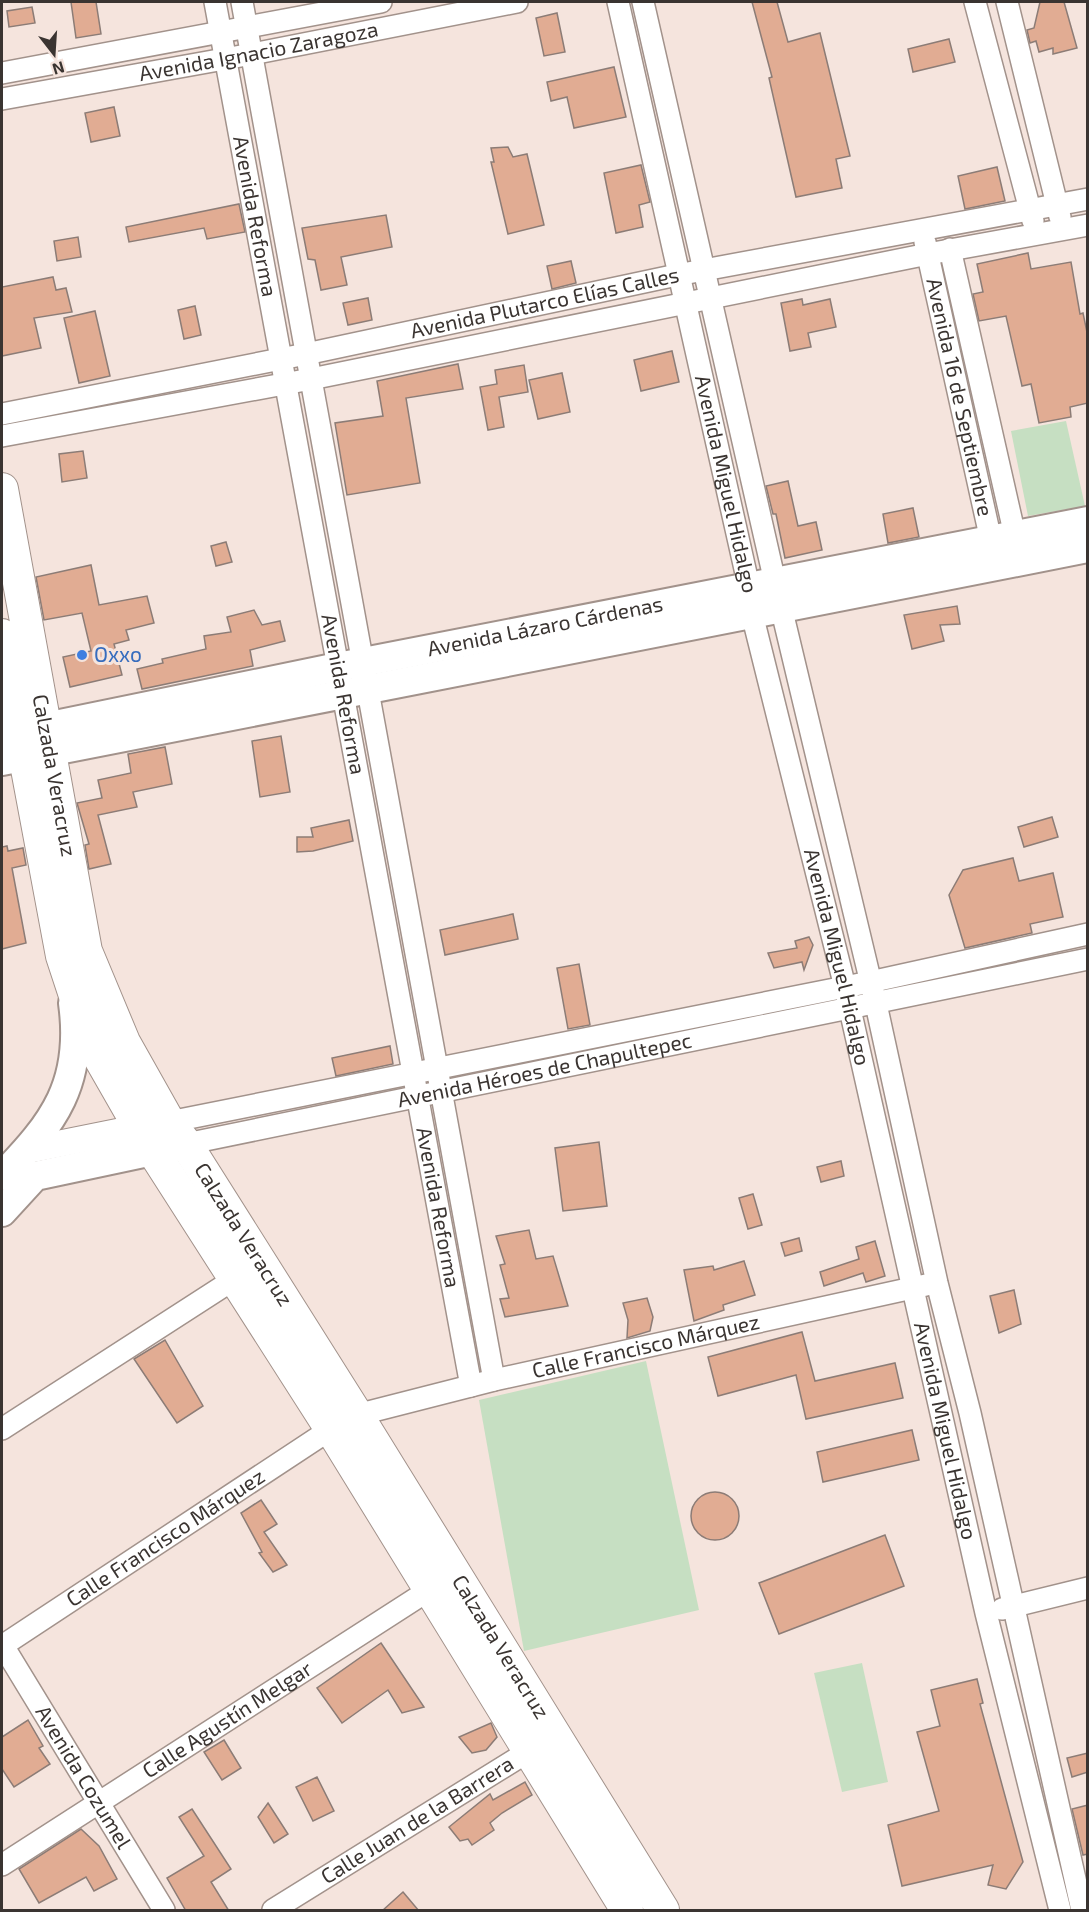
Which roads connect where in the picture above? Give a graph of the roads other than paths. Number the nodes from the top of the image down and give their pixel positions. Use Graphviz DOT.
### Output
graph roads {
  1 [pos="215,2"];
  2 [pos="242,2"];
  3 [pos="381,2"];
  4 [pos="517,2"];
  5 [pos="618,2"];
  6 [pos="643,2"];
  7 [pos="975,2"];
  8 [pos="1007,2"];
  9 [pos="247,27"];
  10 [pos="221,32"];
  11 [pos="252,54"];
  12 [pos="226,59"];
  13 [pos="2,73"];
  14 [pos="2,99"];
  15 [pos="675,145"];
  16 [pos="650,150"];
  17 [pos="1088,199"];
  18 [pos="1056,205"];
  19 [pos="1030,210"];
  20 [pos="1088,225"];
  21 [pos="922,229"];
  22 [pos="1064,229"];
  23 [pos="1036,235"];
  24 [pos="950,249"];
  25 [pos="928,254"];
  26 [pos="704,270"];
  27 [pos="677,275"];
  28 [pos="712,299"];
  29 [pos="684,303"];
  30 [pos="306,354"];
  31 [pos="281,358"];
  32 [pos="311,379"];
  33 [pos="286,383"];
  34 [pos="2,414"];
  35 [pos="2,436"];
  36 [pos="2,489"];
  37 [pos="1088,521"];
  38 [pos="1088,548"];
  39 [pos="1006,550"];
  40 [pos="764,598"];
  41 [pos="2,635"];
  42 [pos="353,678"];
  43 [pos="24,744"];
  44 [pos="1088,934"];
  45 [pos="1061,939"];
  46 [pos="1088,959"];
  47 [pos="1066,964"];
  48 [pos="70,980"];
  49 [pos="870,982"];
  50 [pos="848,997"];
  51 [pos="876,1004"];
  52 [pos="413,1074"];
  53 [pos="439,1081"];
  54 [pos="417,1097"];
  55 [pos="177,1133"];
  56 [pos="145,1139"];
  57 [pos="22,1160"];
  58 [pos="2,1176"];
  59 [pos="2,1183"];
  60 [pos="2,1212"];
  61 [pos="236,1278"];
  62 [pos="937,1283"];
  63 [pos="913,1287"];
  64 [pos="494,1380"];
  65 [pos="471,1386"];
  66 [pos="344,1422"];
  67 [pos="2,1430"];
  68 [pos="454,1573"];
  69 [pos="1088,1588"];
  70 [pos="429,1590"];
  71 [pos="1013,1606"];
  72 [pos="986,1613"];
  73 [pos="2,1645"];
  74 [pos="529,1751"];
  75 [pos="99,1805"];
  76 [pos="2,1865"];
  77 [pos="1082,1900"];
  78 [pos="1058,1905"];
  79 [pos="637,1906"];
  80 [pos="164,1911"];
  81 [pos="273,1911"];
  1 -- 10 [label="street, Avenida Reforma"];
  2 -- 9 [label="street, Avenida Reforma"];
  3 -- 9 [label="street, Avenida Ignacio Zaragoza"];
  4 -- 11 [label="street, Avenida Ignacio Zaragoza"];
  5 -- 16 [label="street, Avenida Miguel Hidalgo"];
  6 -- 15 [label="street, Avenida Miguel Hidalgo"];
  7 -- 19 [label="street"];
  8 -- 18 [label="street"];
  9 -- 10 [label="street, Avenida Ignacio Zaragoza"];
  9 -- 11 [label="street, Avenida Reforma"];
  10 -- 12 [label="street, Avenida Reforma"];
  10 -- 13 [label="street, Avenida Ignacio Zaragoza"];
  11 -- 12 [label="street, Avenida Ignacio Zaragoza"];
  11 -- 30 [label="street, Avenida Reforma"];
  12 -- 14 [label="street, Avenida Ignacio Zaragoza"];
  12 -- 31 [label="street, Avenida Reforma"];
  15 -- 16 [label="street"];
  15 -- 26 [label="street, Avenida Miguel Hidalgo"];
  16 -- 27 [label="street, Avenida Miguel Hidalgo"];
  17 -- 18 [label="street, Avenida Plutarco Elías Calles"];
  18 -- 19 [label="street, Avenida Plutarco Elías Calles"];
  18 -- 22 [label="street"];
  19 -- 21 [label="street, Avenida Plutarco Elías Calles"];
  19 -- 23 [label="street"];
  20 -- 22 [label="street, Avenida Plutarco Elías Calles"];
  21 -- 25 [label="street, Avenida 16 de Septiembre"];
  21 -- 26 [label="street, Avenida Plutarco Elías Calles"];
  22 -- 23 [label="street, Avenida Plutarco Elías Calles"];
  23 -- 24 [label="street, Avenida Plutarco Elías Calles"];
  24 -- 25 [label="street, Avenida Plutarco Elías Calles"];
  24 -- 39 [label="street, Avenida 16 de Septiembre"];
  25 -- 28 [label="street, Avenida Plutarco Elías Calles"];
  25 -- 39 [label="street, Avenida 16 de Septiembre"];
  26 -- 27 [label="street, Avenida Plutarco Elías Calles"];
  26 -- 28 [label="street, Avenida Miguel Hidalgo"];
  27 -- 29 [label="street, Avenida Miguel Hidalgo"];
  27 -- 30 [label="street, Avenida Plutarco Elías Calles"];
  28 -- 29 [label="street, Avenida Plutarco Elías Calles"];
  28 -- 40 [label="street, Avenida Miguel Hidalgo"];
  29 -- 32 [label="street, Avenida Plutarco Elías Calles"];
  29 -- 40 [label="street, Avenida Miguel Hidalgo"];
  30 -- 31 [label="street, Avenida Plutarco Elías Calles"];
  30 -- 32 [label="street, Avenida Reforma"];
  31 -- 33 [label="street, Avenida Reforma"];
  31 -- 34 [label="street, Avenida Plutarco Elías Calles"];
  32 -- 33 [label="street, Avenida Plutarco Elías Calles"];
  32 -- 42 [label="street, Avenida Reforma"];
  33 -- 35 [label="street, Avenida Plutarco Elías Calles"];
  33 -- 42 [label="street, Avenida Reforma"];
  36 -- 43 [label="main road, Calzada Veracruz"];
  37 -- 39 [label="main road, Avenida Lázaro Cárdenas"];
  38 -- 39 [label="main road, Avenida Lázaro Cárdenas"];
  39 -- 40 [label="main road, Avenida Lázaro Cárdenas"];
  40 -- 42 [label="main road, Avenida Lázaro Cárdenas"];
  40 -- 49 [label="street, Avenida Miguel Hidalgo"];
  40 -- 50 [label="street, Avenida Miguel Hidalgo"];
  41 -- 43 [label="main road, Calzada Veracruz"];
  42 -- 43 [label="main road, Avenida Lázaro Cárdenas"];
  42 -- 52 [label="street, Avenida Reforma"];
  42 -- 53 [label="street, Avenida Reforma"];
  43 -- 48 [label="main road, Calzada Veracruz"];
  43 -- 55 [label="main road, Calzada Veracruz"];
  44 -- 45 [label="street, Avenida Héroes de Chapultepec"];
  45 -- 47 [label="street"];
  45 -- 49 [label="street, Avenida Héroes de Chapultepec"];
  46 -- 47 [label="street, Avenida Héroes de Chapultepec"];
  47 -- 51 [label="street, Avenida Héroes de Chapultepec"];
  48 -- 56 [label="main road, Calzada Veracruz"];
  48 -- 57 [label="main road"];
  49 -- 50 [label="street, Avenida Héroes de Chapultepec"];
  49 -- 51 [label="street, Avenida Miguel Hidalgo"];
  50 -- 51 [label="street, Avenida Héroes de Chapultepec"];
  50 -- 53 [label="street, Avenida Héroes de Chapultepec"];
  50 -- 63 [label="street, Avenida Miguel Hidalgo"];
  51 -- 62 [label="street, Avenida Miguel Hidalgo"];
  52 -- 53 [label="street, Avenida Héroes de Chapultepec"];
  52 -- 54 [label="street, Avenida Reforma"];
  52 -- 55 [label="street, Avenida Héroes de Chapultepec"];
  53 -- 54 [label="street, Avenida Héroes de Chapultepec"];
  53 -- 64 [label="street, Avenida Reforma"];
  54 -- 55 [label="street, Avenida Héroes de Chapultepec"];
  54 -- 65 [label="street, Avenida Reforma"];
  55 -- 56 [label="main road, Avenida Héroes de Chapultepec"];
  55 -- 66 [label="main road, Calzada Veracruz"];
  56 -- 57 [label="main road, Avenida Héroes de Chapultepec"];
  56 -- 61 [label="main road, Calzada Veracruz"];
  57 -- 58 [label="main road"];
  57 -- 59 [label="street, Avenida Héroes de Chapultepec"];
  57 -- 60 [label="main road"];
  61 -- 66 [label="main road, Calzada Veracruz"];
  61 -- 67 [label="street"];
  62 -- 63 [label="street, Calle Francisco Márquez"];
  62 -- 71 [label="street, Avenida Miguel Hidalgo"];
  63 -- 64 [label="street, Calle Francisco Márquez"];
  63 -- 72 [label="street, Avenida Miguel Hidalgo"];
  64 -- 65 [label="street, Calle Francisco Márquez"];
  65 -- 66 [label="street, Calle Francisco Márquez"];
  66 -- 68 [label="main road, Calzada Veracruz"];
  66 -- 70 [label="main road, Calzada Veracruz"];
  66 -- 73 [label="street, Calle Francisco Márquez"];
  68 -- 70 [label="street, Calle Agustín Melgar"];
  68 -- 79 [label="main road, Calzada Veracruz"];
  69 -- 71 [label="street"];
  70 -- 74 [label="main road, Calzada Veracruz"];
  70 -- 75 [label="street, Calle Agustín Melgar"];
  71 -- 72 [label="street"];
  71 -- 77 [label="street, Avenida Miguel Hidalgo"];
  72 -- 78 [label="street, Avenida Miguel Hidalgo"];
  73 -- 75 [label="street, Avenida Cozumel"];
  74 -- 79 [label="main road, Calzada Veracruz"];
  74 -- 81 [label="street, Calle Juan de la Barrera"];
  75 -- 76 [label="street, Calle Agustín Melgar"];
  75 -- 80 [label="street, Avenida Cozumel"];
  77 -- 78 [label="street"];
}
